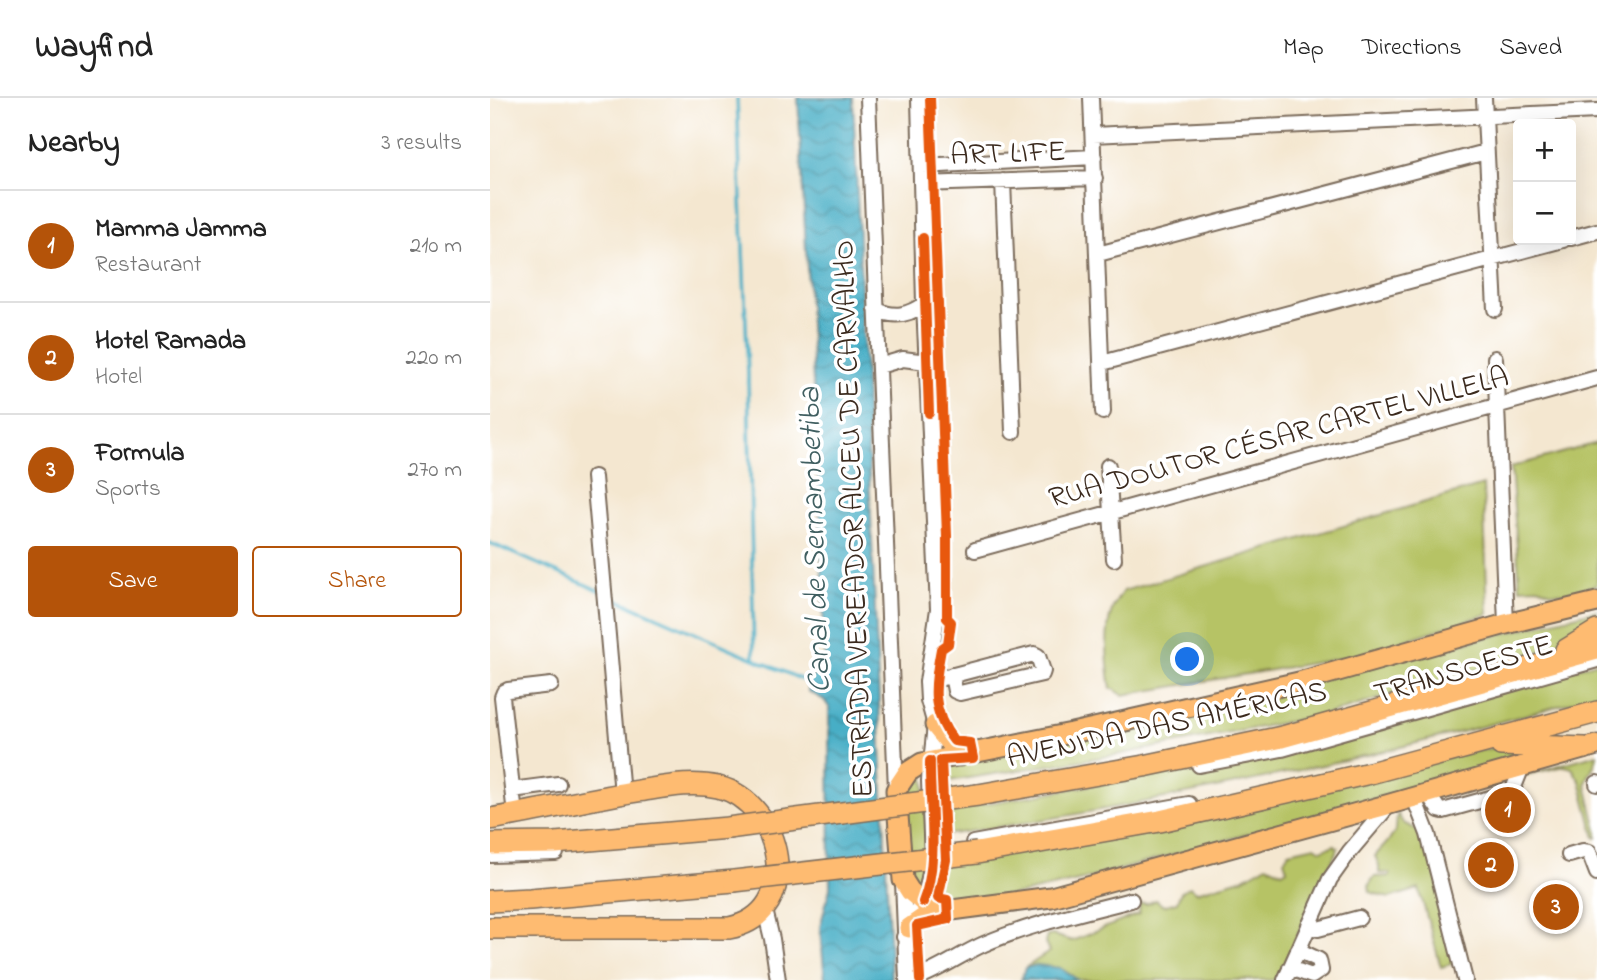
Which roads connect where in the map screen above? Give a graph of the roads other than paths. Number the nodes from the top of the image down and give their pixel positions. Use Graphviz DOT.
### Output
graph roads {
  1 [pos="867,98"];
  2 [pos="919,98"];
  3 [pos="1091,98"];
  4 [pos="1483,98"];
  5 [pos="1597,111"];
  6 [pos="1484,116"];
  7 [pos="1093,135"];
  8 [pos="1486,152"];
  9 [pos="1094,157"];
  10 [pos="975,163"];
  11 [pos="922,166"];
  12 [pos="1095,178"];
  13 [pos="1003,181"];
  14 [pos="975,182"];
  15 [pos="922,184"];
  16 [pos="1597,231"];
  17 [pos="1576,237"];
  18 [pos="1544,245"];
  19 [pos="1098,254"];
  20 [pos="1492,259"];
  21 [pos="925,304"];
  22 [pos="876,309"];
  23 [pos="1495,309"];
  24 [pos="1495,358"];
  25 [pos="927,362"];
  26 [pos="1102,363"];
  27 [pos="878,366"];
  28 [pos="1597,378"];
  29 [pos="1497,406"];
  30 [pos="1103,412"];
  31 [pos="1013,432"];
  32 [pos="1108,466"];
  33 [pos="594,477"];
  34 [pos="1110,512"];
  35 [pos="975,550"];
  36 [pos="1114,559"];
  37 [pos="1597,602"];
  38 [pos="1507,624"];
  39 [pos="1597,631"];
  40 [pos="1597,649"];
  41 [pos="1597,660"];
  42 [pos="1533,666"];
  43 [pos="952,675"];
  44 [pos="927,682"];
  45 [pos="551,685"];
  46 [pos="1597,703"];
  47 [pos="1597,712"];
  48 [pos="935,725"];
  49 [pos="1482,744"];
  50 [pos="1591,747"];
  51 [pos="960,756"];
  52 [pos="930,761"];
  53 [pos="1522,767"];
  54 [pos="558,784"];
  55 [pos="1455,786"];
  56 [pos="512,790"];
  57 [pos="896,790"];
  58 [pos="622,794"];
  59 [pos="1421,796"];
  60 [pos="976,800"];
  61 [pos="1390,804"];
  62 [pos="1459,807"];
  63 [pos="515,815"];
  64 [pos="490,819"];
  65 [pos="728,832"];
  66 [pos="490,844"];
  67 [pos="975,848"];
  68 [pos="490,855"];
  69 [pos="1569,855"];
  70 [pos="1597,873"];
  71 [pos="734,878"];
  72 [pos="903,880"];
  73 [pos="490,894"];
  74 [pos="1131,900"];
  75 [pos="490,901"];
  76 [pos="923,902"];
  77 [pos="765,910"];
  78 [pos="952,910"];
  79 [pos="1359,918"];
  80 [pos="1309,925"];
  81 [pos="490,928"];
  82 [pos="906,932"];
  83 [pos="1298,950"];
  84 [pos="1287,974"];
  85 [pos="778,980"];
  86 [pos="909,980"];
  87 [pos="1465,980"];
  1 -- 22 [label="street, ESTRADA VEREADOR ALCEU DE CARVALHO"];
  2 -- 11 [label="street"];
  3 -- 7 [label="street"];
  4 -- 6 [label="street"];
  5 -- 6 [label="street"];
  6 -- 7 [label="street"];
  6 -- 8 [label="street"];
  7 -- 9 [label="street"];
  8 -- 19 [label="street"];
  8 -- 20 [label="street"];
  9 -- 10 [label="street, ART LIFE"];
  9 -- 12 [label="street"];
  10 -- 11 [label="street, ART LIFE"];
  10 -- 14 [label="street"];
  11 -- 15 [label="street"];
  12 -- 13 [label="street, ART LIFE"];
  12 -- 19 [label="street"];
  13 -- 14 [label="street, ART LIFE"];
  13 -- 31 [label="street"];
  14 -- 15 [label="street, ART LIFE"];
  15 -- 21 [label="street"];
  16 -- 17 [label="street"];
  18 -- 20 [label="street"];
  19 -- 26 [label="street"];
  20 -- 23 [label="street"];
  20 -- 26 [label="street"];
  21 -- 22 [label="street"];
  21 -- 25 [label="street"];
  22 -- 27 [label="street, ESTRADA VEREADOR ALCEU DE CARVALHO"];
  24 -- 29 [label="street"];
  25 -- 27 [label="street"];
  25 -- 44 [label="street"];
  26 -- 30 [label="street"];
  27 -- 57 [label="street, ESTRADA VEREADOR ALCEU DE CARVALHO"];
  28 -- 29 [label="street, RUA DOUTOR CÉSAR CARTEL VILLELA"];
  29 -- 34 [label="street, RUA DOUTOR CÉSAR CARTEL VILLELA"];
  29 -- 38 [label="street"];
  32 -- 34 [label="street"];
  33 -- 58 [label="street"];
  34 -- 35 [label="street, RUA DOUTOR CÉSAR CARTEL VILLELA"];
  34 -- 36 [label="street"];
  37 -- 38 [label="main road, AVENIDA DAS AMÉRICAS"];
  38 -- 51 [label="main road, AVENIDA DAS AMÉRICAS"];
  39 -- 42 [label="highway"];
  40 -- 42 [label="highway, AVENIDA DAS AMÉRICAS"];
  41 -- 60 [label="street, TRANSOESTE"];
  42 -- 60 [label="highway, AVENIDA DAS AMÉRICAS"];
  43 -- 43 [label="street"];
  43 -- 44 [label="street"];
  44 -- 48 [label="street"];
  45 -- 56 [label="street"];
  46 -- 67 [label="street"];
  47 -- 49 [label="highway"];
  48 -- 51 [label="main road"];
  48 -- 52 [label="street"];
  49 -- 50 [label="highway"];
  49 -- 67 [label="highway"];
  50 -- 53 [label="main road"];
  51 -- 52 [label="main road, AVENIDA DAS AMÉRICAS"];
  52 -- 57 [label="main road, AVENIDA DAS AMÉRICAS"];
  52 -- 76 [label="street"];
  53 -- 55 [label="main road"];
  53 -- 62 [label="street"];
  54 -- 56 [label="street"];
  55 -- 59 [label="main road"];
  55 -- 62 [label="street"];
  56 -- 63 [label="street"];
  57 -- 72 [label="main road, ESTRADA VEREADOR ALCEU DE CARVALHO"];
  58 -- 63 [label="highway"];
  58 -- 77 [label="highway"];
  59 -- 61 [label="main road"];
  59 -- 62 [label="street"];
  59 -- 87 [label="street"];
  60 -- 65 [label="highway, AVENIDA DAS AMÉRICAS, bridge"];
  61 -- 78 [label="main road"];
  61 -- 80 [label="street"];
  63 -- 64 [label="highway"];
  65 -- 66 [label="highway, AVENIDA DAS AMÉRICAS"];
  65 -- 68 [label="street"];
  67 -- 71 [label="highway, bridge"];
  69 -- 70 [label="street"];
  71 -- 73 [label="street"];
  71 -- 75 [label="highway"];
  72 -- 76 [label="main road"];
  72 -- 82 [label="street, ESTRADA VEREADOR ALCEU DE CARVALHO"];
  74 -- 86 [label="street"];
  76 -- 78 [label="main road"];
  76 -- 82 [label="street"];
  77 -- 81 [label="highway"];
  77 -- 85 [label="street"];
  78 -- 82 [label="main road"];
  79 -- 80 [label="street"];
  80 -- 83 [label="street"];
  82 -- 86 [label="street, ESTRADA VEREADOR ALCEU DE CARVALHO"];
  83 -- 84 [label="street"];
  83 -- 84 [label="street"];
}
